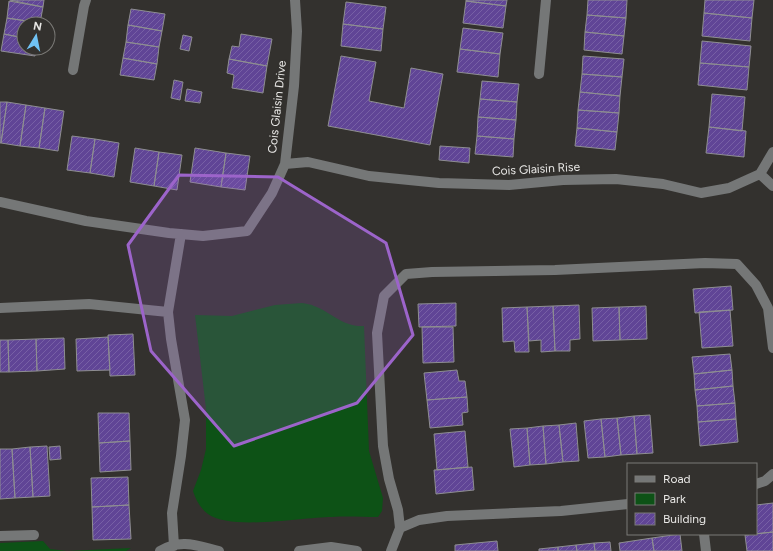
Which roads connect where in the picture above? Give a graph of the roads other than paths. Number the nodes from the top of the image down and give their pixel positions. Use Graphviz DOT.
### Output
graph roads {
  1 [pos="86,0"];
  2 [pos="295,0"];
  3 [pos="546,0"];
  4 [pos="73,70"];
  5 [pos="540,74"];
  6 [pos="773,152"];
  7 [pos="285,164"];
  8 [pos="760,174"];
  9 [pos="773,186"];
  10 [pos="0,202"];
  11 [pos="181,234"];
  12 [pos="0,308"];
  13 [pos="168,312"];
  14 [pos="773,348"];
  15 [pos="773,474"];
  16 [pos="757,484"];
  17 [pos="627,504"];
  18 [pos="400,528"];
  19 [pos="34,535"];
  20 [pos="704,535"];
  21 [pos="0,536"];
  22 [pos="174,546"];
  23 [pos="160,551"];
  24 [pos="219,551"];
  25 [pos="299,551"];
  26 [pos="357,551"];
  27 [pos="391,551"];
  28 [pos="706,551"];
  1 -- 4 [label="street"];
  2 -- 7 [label="street, Cois Glaisin Drive"];
  3 -- 5 [label="street"];
  6 -- 8 [label="street"];
  7 -- 8 [label="street, Cois Glaisin Rise"];
  7 -- 11 [label="street, Cois Glaisin Drive"];
  8 -- 9 [label="street"];
  10 -- 11 [label="street"];
  11 -- 13 [label="street"];
  12 -- 13 [label="street"];
  13 -- 22 [label="street"];
  14 -- 18 [label="street"];
  15 -- 16 [label="street"];
  17 -- 18 [label="street"];
  18 -- 27 [label="street"];
  19 -- 21 [label="street"];
  20 -- 28 [label="street"];
  22 -- 23 [label="street"];
  22 -- 24 [label="street"];
  25 -- 26 [label="street"];
}
